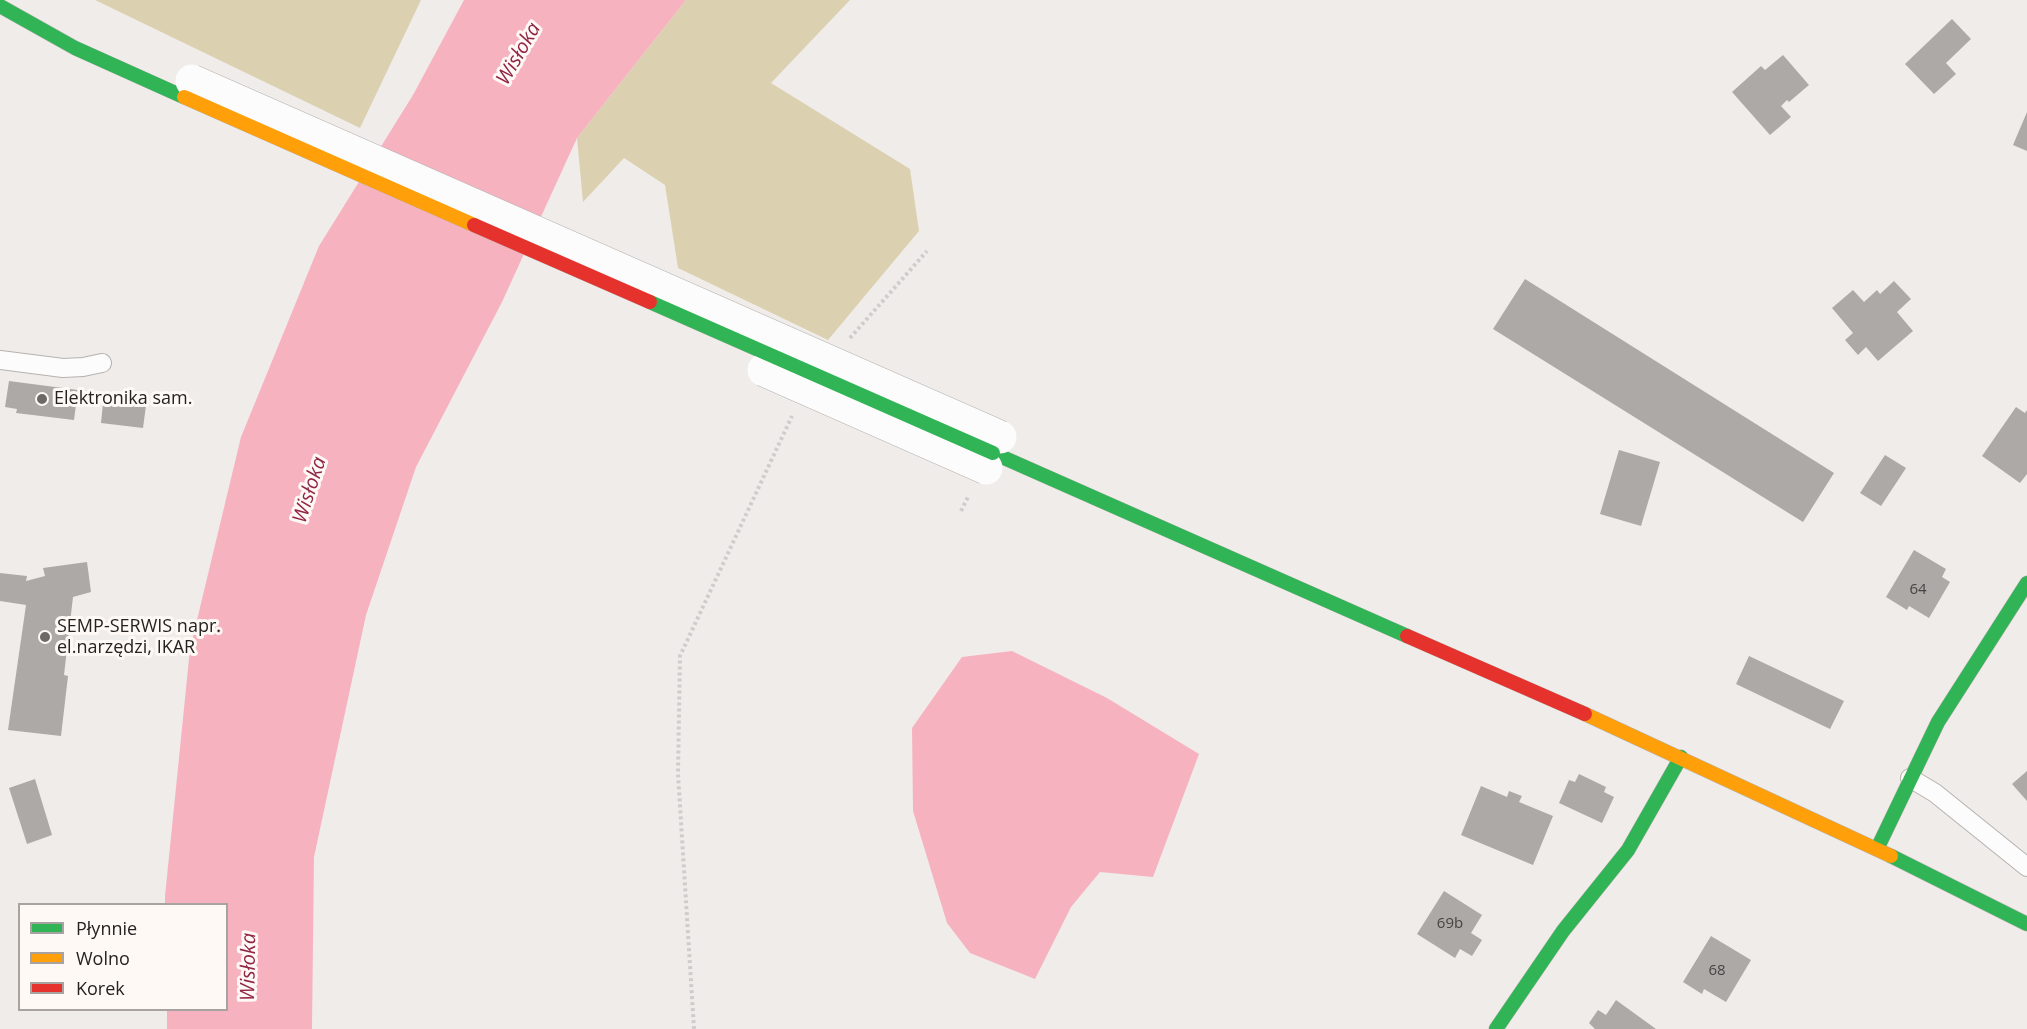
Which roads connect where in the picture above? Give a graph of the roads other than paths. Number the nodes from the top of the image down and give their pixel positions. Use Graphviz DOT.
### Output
graph roads {
  1 [pos="0,6"];
  2 [pos="30,40"];
  3 [pos="75,48"];
  4 [pos="185,96"];
  5 [pos="0,360"];
  6 [pos="102,363"];
  7 [pos="993,453"];
  8 [pos="2027,583"];
  9 [pos="1681,757"];
  10 [pos="1910,778"];
  11 [pos="1877,849"];
  12 [pos="2027,867"];
  13 [pos="2027,924"];
  14 [pos="1496,1029"];
  1 -- 3 [label="street"];
  2 -- 3 [label="street"];
  3 -- 4 [label="street"];
  4 -- 7 [label="street, bridge"];
  5 -- 6 [label="lane"];
  7 -- 9 [label="street"];
  8 -- 10 [label="street"];
  9 -- 11 [label="street"];
  9 -- 14 [label="street"];
  10 -- 11 [label="street"];
  10 -- 12 [label="lane"];
  11 -- 13 [label="street"];
}
